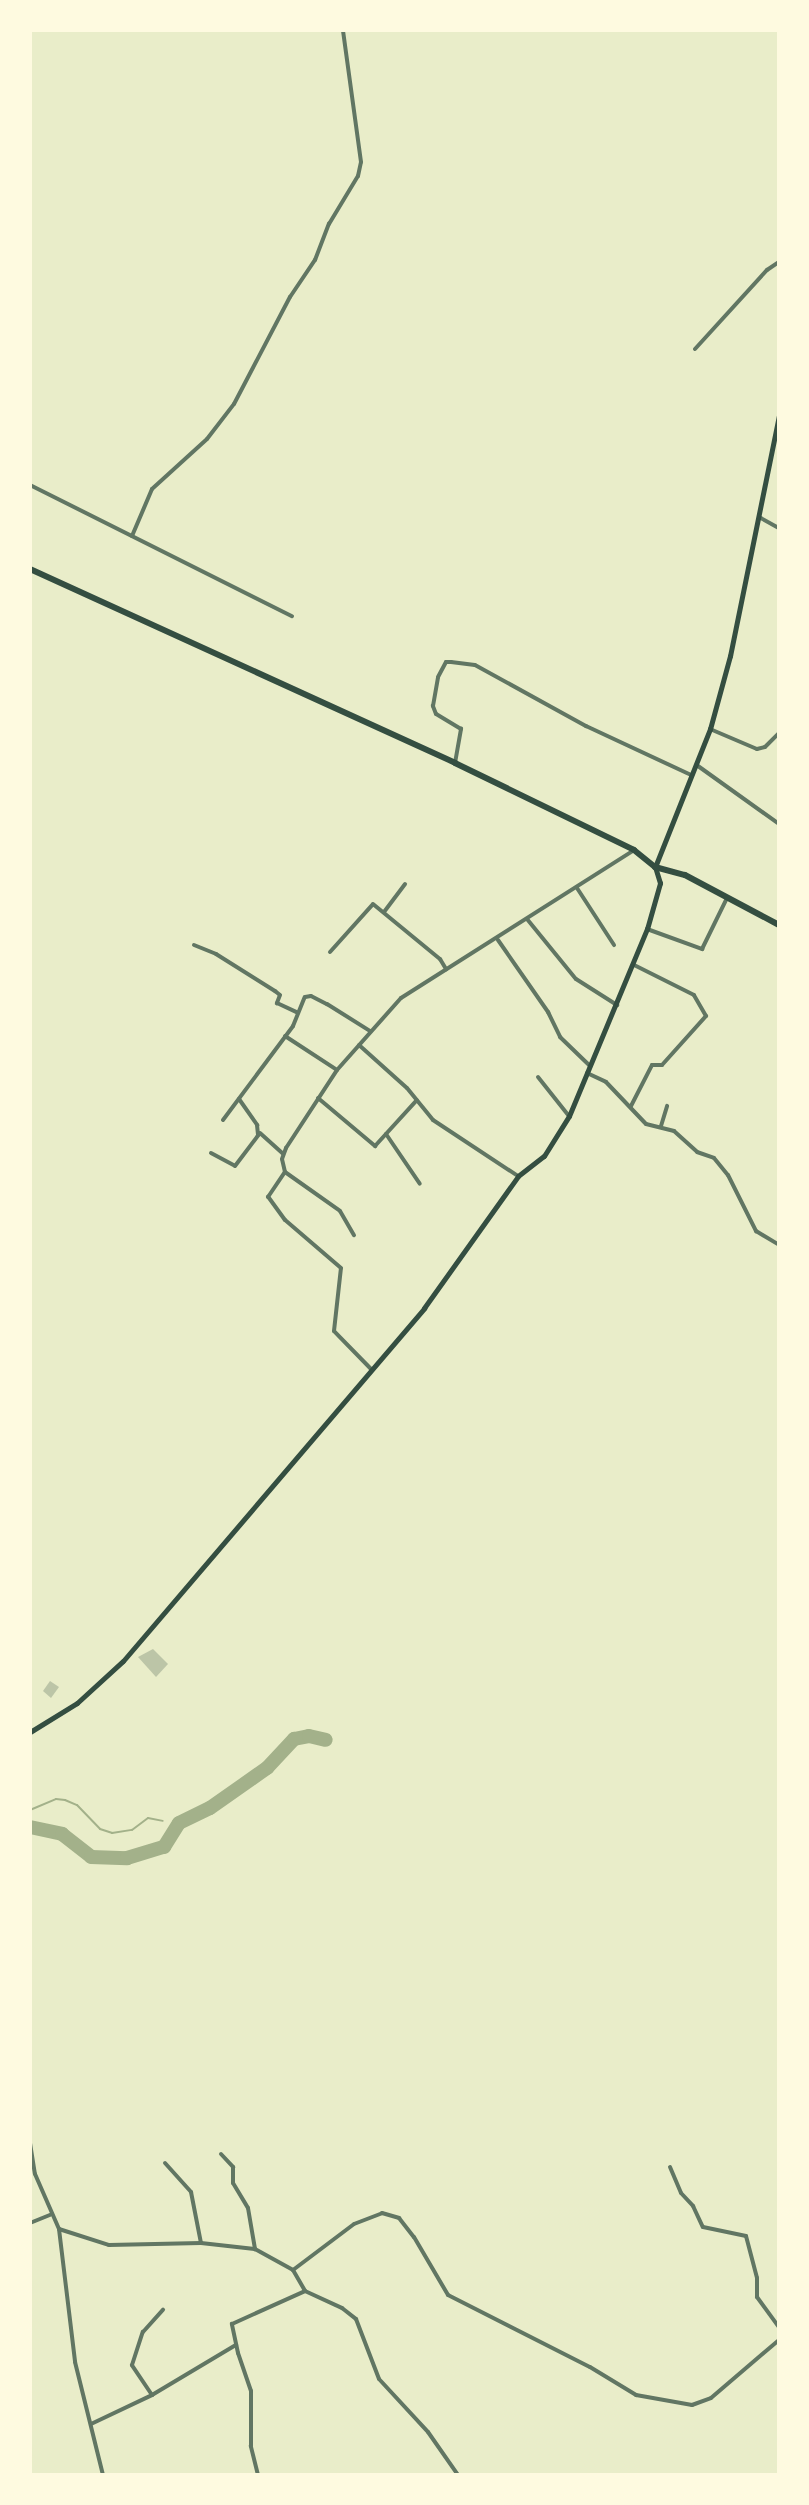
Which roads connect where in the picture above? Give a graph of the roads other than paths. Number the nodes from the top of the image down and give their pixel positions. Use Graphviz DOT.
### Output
graph roads {
  1 [pos="343,30"];
  2 [pos="779,262"];
  3 [pos="695,349"];
  4 [pos="779,416"];
  5 [pos="30,485"];
  6 [pos="759,517"];
  7 [pos="779,528"];
  8 [pos="132,536"];
  9 [pos="30,569"];
  10 [pos="292,616"];
  11 [pos="710,729"];
  12 [pos="779,733"];
  13 [pos="455,763"];
  14 [pos="698,766"];
  15 [pos="693,776"];
  16 [pos="779,824"];
  17 [pos="634,850"];
  18 [pos="655,867"];
  19 [pos="405,884"];
  20 [pos="577,888"];
  21 [pos="726,900"];
  22 [pos="384,912"];
  23 [pos="527,919"];
  24 [pos="779,925"];
  25 [pos="647,929"];
  26 [pos="498,940"];
  27 [pos="194,945"];
  28 [pos="614,945"];
  29 [pos="330,952"];
  30 [pos="634,965"];
  31 [pos="446,969"];
  32 [pos="617,1005"];
  33 [pos="295,1012"];
  34 [pos="370,1031"];
  35 [pos="285,1036"];
  36 [pos="359,1045"];
  37 [pos="589,1065"];
  38 [pos="337,1070"];
  39 [pos="587,1073"];
  40 [pos="538,1077"];
  41 [pos="318,1098"];
  42 [pos="239,1099"];
  43 [pos="417,1100"];
  44 [pos="667,1106"];
  45 [pos="631,1107"];
  46 [pos="569,1116"];
  47 [pos="223,1120"];
  48 [pos="661,1126"];
  49 [pos="386,1134"];
  50 [pos="258,1135"];
  51 [pos="211,1153"];
  52 [pos="283,1154"];
  53 [pos="285,1172"];
  54 [pos="518,1176"];
  55 [pos="420,1184"];
  56 [pos="354,1235"];
  57 [pos="779,1245"];
  58 [pos="372,1370"];
  59 [pos="30,1732"];
  60 [pos="30,2143"];
  61 [pos="221,2154"];
  62 [pos="165,2163"];
  63 [pos="670,2167"];
  64 [pos="50,2215"];
  65 [pos="30,2223"];
  66 [pos="59,2229"];
  67 [pos="201,2243"];
  68 [pos="255,2249"];
  69 [pos="293,2270"];
  70 [pos="305,2291"];
  71 [pos="163,2310"];
  72 [pos="779,2327"];
  73 [pos="779,2340"];
  74 [pos="236,2345"];
  75 [pos="152,2395"];
  76 [pos="91,2424"];
  77 [pos="103,2475"];
  78 [pos="258,2475"];
  79 [pos="458,2475"];
  1 -- 8 [label="street"];
  2 -- 3 [label="street"];
  4 -- 6 [label="main road"];
  5 -- 8 [label="street"];
  6 -- 7 [label="street"];
  6 -- 11 [label="main road"];
  8 -- 10 [label="street"];
  9 -- 13 [label="highway"];
  11 -- 12 [label="street"];
  11 -- 14 [label="main road"];
  13 -- 15 [label="street"];
  13 -- 17 [label="highway"];
  14 -- 15 [label="main road"];
  14 -- 16 [label="street"];
  15 -- 18 [label="main road"];
  17 -- 18 [label="highway"];
  17 -- 20 [label="street"];
  18 -- 21 [label="highway"];
  18 -- 25 [label="main road"];
  19 -- 22 [label="street"];
  20 -- 23 [label="street"];
  20 -- 28 [label="street"];
  21 -- 24 [label="highway"];
  21 -- 25 [label="street"];
  22 -- 29 [label="street"];
  22 -- 31 [label="street"];
  23 -- 26 [label="street"];
  23 -- 32 [label="street"];
  25 -- 30 [label="main road"];
  26 -- 31 [label="street"];
  26 -- 37 [label="street"];
  27 -- 33 [label="street"];
  30 -- 32 [label="main road"];
  30 -- 45 [label="street"];
  31 -- 34 [label="street"];
  32 -- 37 [label="main road"];
  33 -- 34 [label="street"];
  33 -- 35 [label="street"];
  34 -- 36 [label="street"];
  35 -- 38 [label="street"];
  35 -- 42 [label="street"];
  36 -- 38 [label="street"];
  36 -- 43 [label="street"];
  37 -- 39 [label="main road"];
  38 -- 41 [label="street"];
  39 -- 45 [label="street"];
  39 -- 46 [label="main road"];
  40 -- 46 [label="street"];
  41 -- 49 [label="street"];
  41 -- 52 [label="street"];
  42 -- 47 [label="street"];
  42 -- 50 [label="street"];
  43 -- 49 [label="street"];
  43 -- 54 [label="street"];
  44 -- 48 [label="street"];
  45 -- 48 [label="street"];
  46 -- 54 [label="main road"];
  48 -- 57 [label="street"];
  49 -- 55 [label="street"];
  50 -- 51 [label="street"];
  50 -- 52 [label="street"];
  52 -- 53 [label="street"];
  53 -- 56 [label="street"];
  53 -- 58 [label="street"];
  54 -- 58 [label="main road"];
  58 -- 59 [label="main road"];
  60 -- 64 [label="street"];
  61 -- 68 [label="street"];
  62 -- 67 [label="street"];
  63 -- 72 [label="street"];
  64 -- 65 [label="street"];
  64 -- 66 [label="street"];
  66 -- 67 [label="street"];
  66 -- 76 [label="street"];
  67 -- 68 [label="street"];
  68 -- 69 [label="street"];
  69 -- 70 [label="street"];
  69 -- 73 [label="street"];
  70 -- 74 [label="street"];
  70 -- 79 [label="street"];
  71 -- 75 [label="street"];
  74 -- 75 [label="street"];
  74 -- 78 [label="street"];
  75 -- 76 [label="street"];
  76 -- 77 [label="street"];
}
